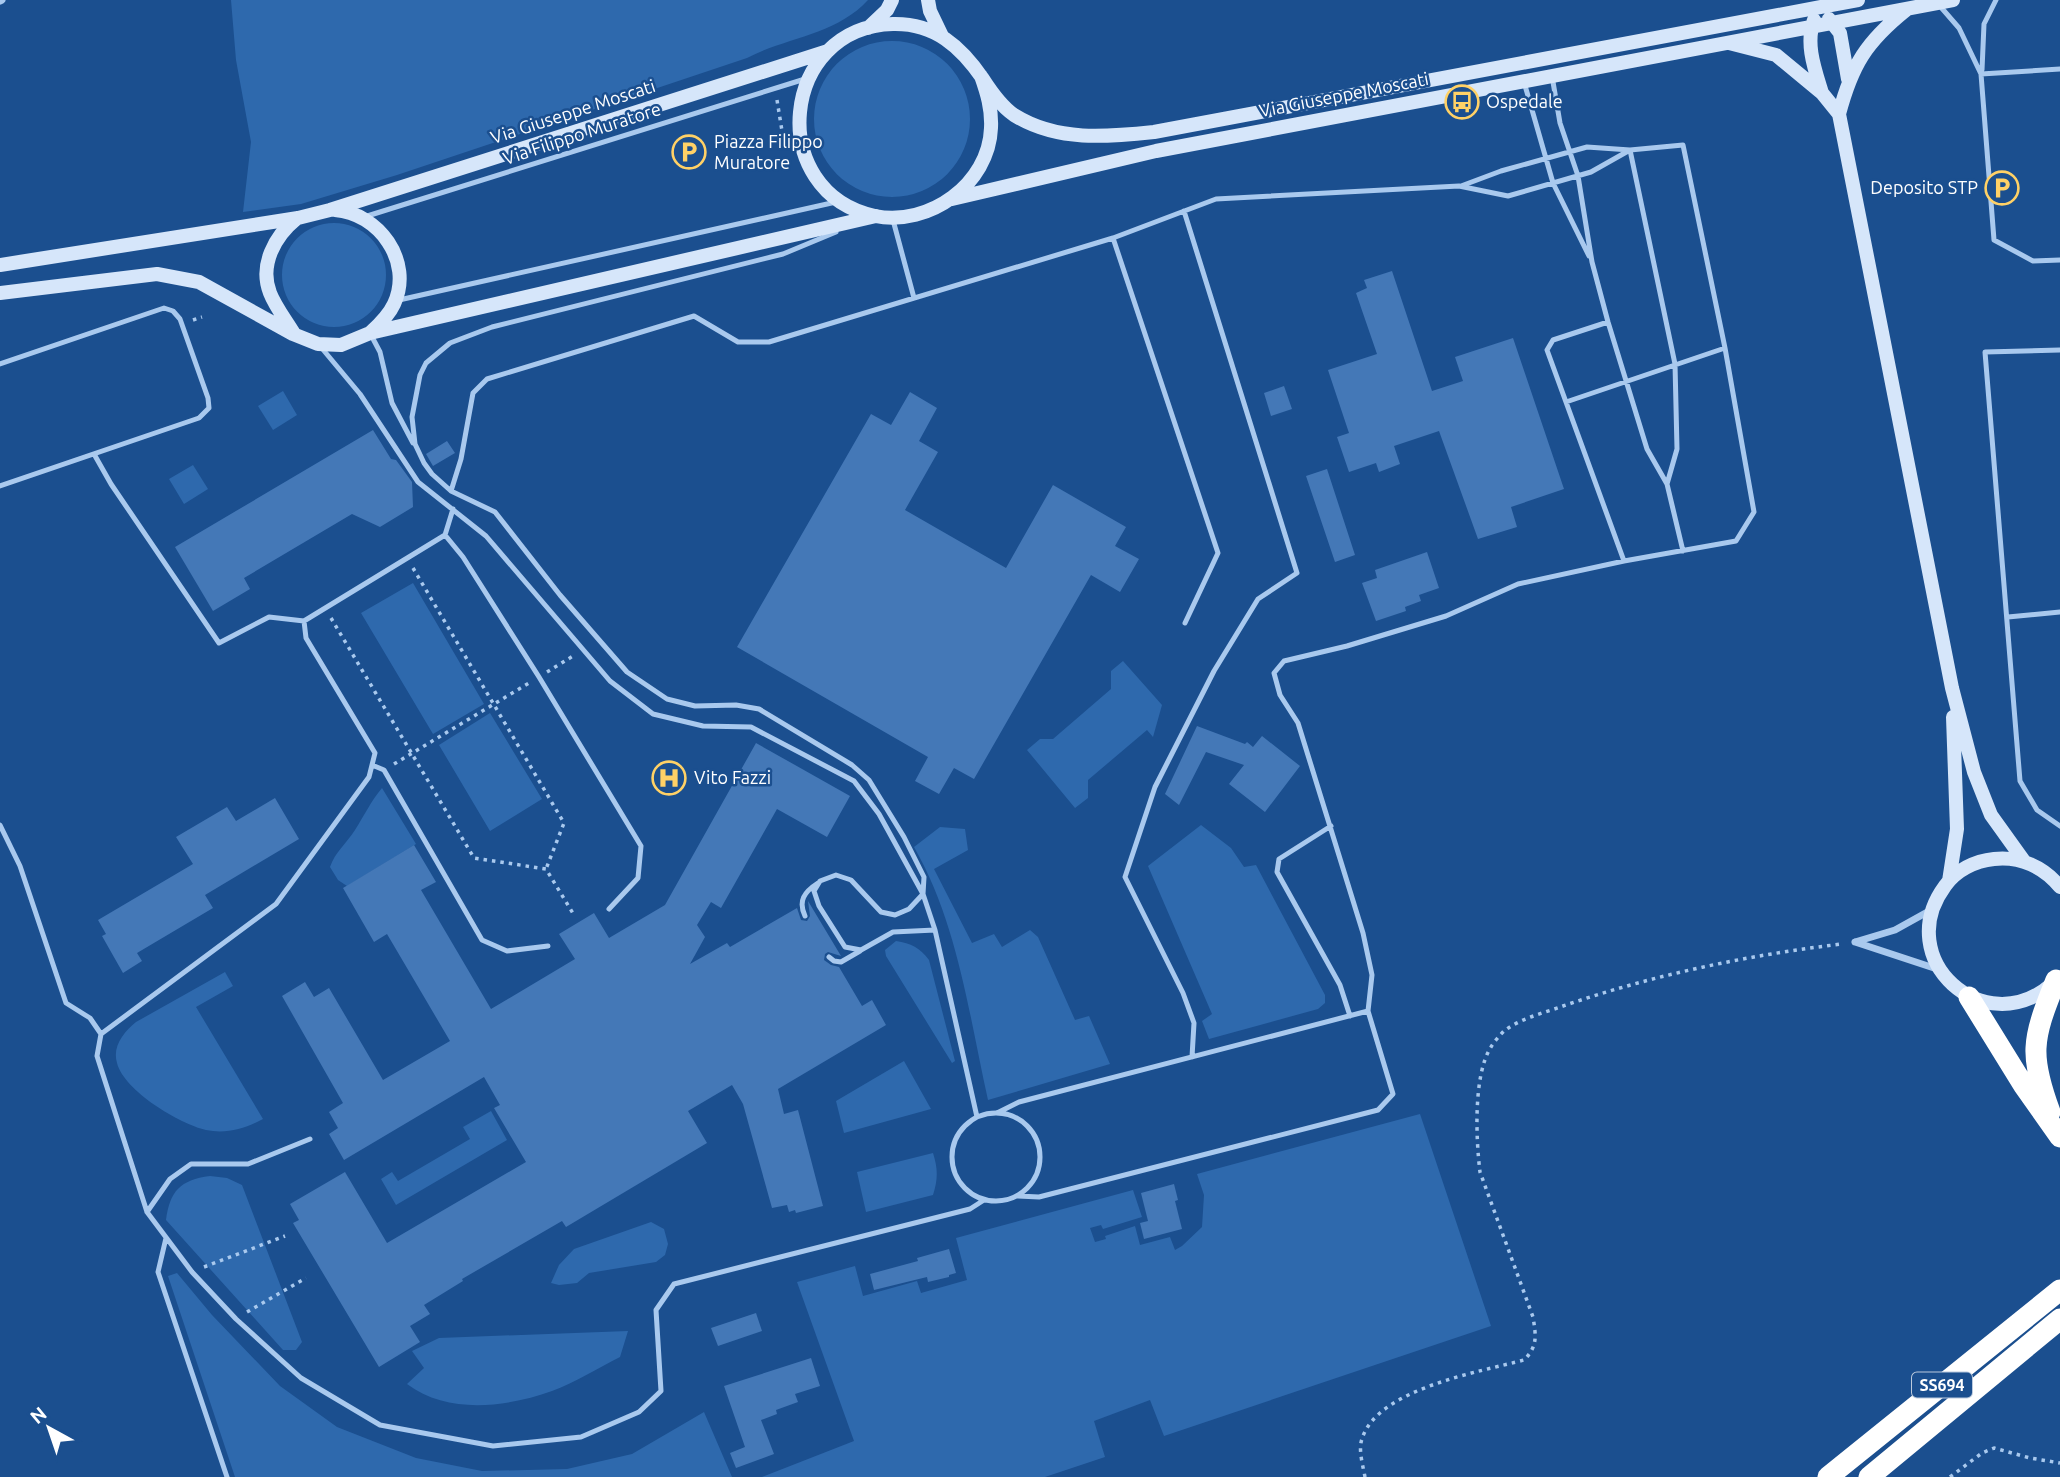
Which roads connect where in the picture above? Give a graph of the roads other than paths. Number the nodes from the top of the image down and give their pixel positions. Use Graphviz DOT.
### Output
graph roads {
  1 [pos="892,0"];
  2 [pos="928,0"];
  3 [pos="1858,0"];
  4 [pos="1953,0"];
  5 [pos="1996,0"];
  6 [pos="1937,3"];
  7 [pos="1909,7"];
  8 [pos="1818,8"];
  9 [pos="1832,23"];
  10 [pos="1811,27"];
  11 [pos="868,28"];
  12 [pos="942,36"];
  13 [pos="1725,42"];
  14 [pos="828,51"];
  15 [pos="2060,69"];
  16 [pos="1981,74"];
  17 [pos="981,76"];
  18 [pos="1552,76"];
  19 [pos="808,78"];
  20 [pos="1848,79"];
  21 [pos="1524,82"];
  22 [pos="1822,93"];
  23 [pos="1839,114"];
  24 [pos="1629,150"];
  25 [pos="1569,152"];
  26 [pos="1546,158"];
  27 [pos="1578,176"];
  28 [pos="1553,183"];
  29 [pos="1460,186"];
  30 [pos="951,200"];
  31 [pos="840,201"];
  32 [pos="330,209"];
  33 [pos="1184,211"];
  34 [pos="364,217"];
  35 [pos="298,218"];
  36 [pos="870,218"];
  37 [pos="892,218"];
  38 [pos="1113,238"];
  39 [pos="2060,260"];
  40 [pos="1591,262"];
  41 [pos="0,265"];
  42 [pos="0,293"];
  43 [pos="914,298"];
  44 [pos="396,301"];
  45 [pos="1608,322"];
  46 [pos="293,333"];
  47 [pos="370,333"];
  48 [pos="318,344"];
  49 [pos="1725,348"];
  50 [pos="2060,350"];
  51 [pos="0,364"];
  52 [pos="1675,364"];
  53 [pos="1628,380"];
  54 [pos="1566,402"];
  55 [pos="94,454"];
  56 [pos="419,455"];
  57 [pos="1667,484"];
  58 [pos="0,486"];
  59 [pos="451,491"];
  60 [pos="453,509"];
  61 [pos="445,535"];
  62 [pos="1683,551"];
  63 [pos="1624,561"];
  64 [pos="2060,612"];
  65 [pos="2008,617"];
  66 [pos="304,621"];
  67 [pos="1185,623"];
  68 [pos="1951,688"];
  69 [pos="372,765"];
  70 [pos="0,825"];
  71 [pos="1331,826"];
  72 [pos="2060,826"];
  73 [pos="2024,861"];
  74 [pos="2040,868"];
  75 [pos="2060,874"];
  76 [pos="820,881"];
  77 [pos="1949,881"];
  78 [pos="2060,887"];
  79 [pos="923,894"];
  80 [pos="609,909"];
  81 [pos="1932,909"];
  82 [pos="805,916"];
  83 [pos="935,930"];
  84 [pos="548,946"];
  85 [pos="861,950"];
  86 [pos="830,957"];
  87 [pos="1939,969"];
  88 [pos="2058,977"];
  89 [pos="1969,997"];
  90 [pos="1368,1011"];
  91 [pos="1350,1016"];
  92 [pos="101,1034"];
  93 [pos="1192,1057"];
  94 [pos="997,1113"];
  95 [pos="977,1117"];
  96 [pos="2060,1137"];
  97 [pos="310,1139"];
  98 [pos="1018,1196"];
  99 [pos="984,1200"];
  100 [pos="147,1212"];
  101 [pos="166,1238"];
  102 [pos="2058,1291"];
  103 [pos="2060,1319"];
  104 [pos="226,1477"];
  105 [pos="1828,1477"];
  106 [pos="1869,1477"];
  1 -- 11 [label="street"];
  2 -- 12 [label="street"];
  3 -- 8 [label="street, Via Giuseppe Moscati"];
  4 -- 6 [label="street, Via Giuseppe Moscati"];
  5 -- 16 [label="lane"];
  6 -- 7 [label="street, Via Giuseppe Moscati"];
  6 -- 16 [label="lane"];
  7 -- 9 [label="street, Via Giuseppe Moscati"];
  7 -- 20 [label="street"];
  8 -- 9 [label="street"];
  8 -- 10 [label="street"];
  8 -- 17 [label="street, Via Giuseppe Moscati"];
  9 -- 10 [label="street, Via Giuseppe Moscati"];
  9 -- 20 [label="street"];
  10 -- 13 [label="street, Via Giuseppe Moscati"];
  10 -- 22 [label="street"];
  11 -- 12 [label="street, Via Giuseppe Moscati"];
  11 -- 14 [label="street, Via Giuseppe Moscati"];
  12 -- 17 [label="street, Via Giuseppe Moscati"];
  13 -- 18 [label="street, Via Giuseppe Moscati"];
  13 -- 22 [label="street"];
  14 -- 19 [label="street, Via Giuseppe Moscati"];
  14 -- 32 [label="street, Via Giuseppe Moscati"];
  15 -- 16 [label="lane"];
  16 -- 39 [label="lane"];
  17 -- 30 [label="street, Via Giuseppe Moscati"];
  18 -- 21 [label="street, Via Giuseppe Moscati"];
  18 -- 25 [label="lane"];
  19 -- 31 [label="street, Via Giuseppe Moscati"];
  19 -- 34 [label="lane, Via Filippo Muratore"];
  20 -- 23 [label="street"];
  21 -- 26 [label="lane"];
  21 -- 30 [label="street, Via Giuseppe Moscati"];
  22 -- 23 [label="street"];
  23 -- 68 [label="street"];
  24 -- 25 [label="lane"];
  24 -- 27 [label="lane"];
  24 -- 49 [label="lane"];
  24 -- 52 [label="lane"];
  25 -- 26 [label="lane"];
  25 -- 27 [label="lane"];
  26 -- 28 [label="lane"];
  26 -- 29 [label="lane"];
  27 -- 28 [label="lane"];
  27 -- 40 [label="lane"];
  28 -- 29 [label="lane"];
  28 -- 40 [label="lane"];
  29 -- 33 [label="lane"];
  30 -- 37 [label="street, Via Giuseppe Moscati"];
  31 -- 36 [label="street, Via Giuseppe Moscati"];
  31 -- 44 [label="lane"];
  32 -- 34 [label="street, Via Giuseppe Moscati"];
  32 -- 35 [label="street, Via Giuseppe Moscati"];
  33 -- 38 [label="lane"];
  33 -- 93 [label="lane"];
  34 -- 44 [label="street"];
  35 -- 41 [label="street, Via Giuseppe Moscati"];
  35 -- 46 [label="street"];
  36 -- 37 [label="street, Via Giuseppe Moscati"];
  36 -- 47 [label="street, Via Giuseppe Moscati"];
  36 -- 56 [label="lane"];
  37 -- 43 [label="lane"];
  38 -- 43 [label="lane"];
  38 -- 67 [label="lane"];
  40 -- 45 [label="lane"];
  42 -- 46 [label="street, Via Giuseppe Moscati"];
  43 -- 59 [label="lane"];
  44 -- 47 [label="street, Via Giuseppe Moscati"];
  45 -- 53 [label="lane"];
  45 -- 54 [label="lane"];
  46 -- 48 [label="street, Via Giuseppe Moscati"];
  47 -- 48 [label="street, Via Giuseppe Moscati"];
  47 -- 56 [label="lane"];
  48 -- 60 [label="lane"];
  49 -- 52 [label="lane"];
  49 -- 62 [label="lane"];
  50 -- 65 [label="lane"];
  51 -- 55 [label="lane"];
  52 -- 53 [label="lane"];
  52 -- 57 [label="lane"];
  53 -- 54 [label="lane"];
  53 -- 57 [label="lane"];
  54 -- 63 [label="lane"];
  55 -- 58 [label="lane"];
  55 -- 66 [label="lane"];
  56 -- 59 [label="lane"];
  57 -- 62 [label="lane"];
  59 -- 79 [label="lane"];
  60 -- 61 [label="lane"];
  60 -- 79 [label="lane"];
  61 -- 66 [label="lane"];
  61 -- 80 [label="lane"];
  62 -- 63 [label="lane"];
  63 -- 71 [label="lane"];
  64 -- 65 [label="lane"];
  65 -- 72 [label="lane"];
  66 -- 69 [label="lane"];
  68 -- 73 [label="street"];
  68 -- 77 [label="street"];
  69 -- 84 [label="lane"];
  69 -- 92 [label="lane"];
  70 -- 92 [label="lane"];
  71 -- 90 [label="lane"];
  71 -- 91 [label="lane"];
  73 -- 74 [label="street"];
  73 -- 77 [label="street"];
  74 -- 75 [label="street"];
  74 -- 78 [label="street"];
  76 -- 79 [label="lane"];
  76 -- 82 [label="lane"];
  76 -- 85 [label="lane"];
  77 -- 81 [label="street"];
  79 -- 83 [label="lane"];
  81 -- 87 [label="street"];
  81 -- 87 [label="street"];
  83 -- 85 [label="lane"];
  83 -- 95 [label="lane"];
  85 -- 86 [label="lane"];
  87 -- 89 [label="street"];
  88 -- 89 [label="street"];
  88 -- 96 [label="highway"];
  89 -- 96 [label="highway"];
  90 -- 91 [label="lane"];
  90 -- 98 [label="lane"];
  91 -- 93 [label="lane"];
  92 -- 100 [label="lane"];
  93 -- 94 [label="lane"];
  94 -- 95 [label="lane"];
  94 -- 98 [label="lane"];
  95 -- 99 [label="lane"];
  97 -- 100 [label="lane"];
  98 -- 99 [label="lane"];
  99 -- 101 [label="lane"];
  100 -- 101 [label="lane"];
  101 -- 104 [label="lane"];
  102 -- 105 [label="highway, SS694"];
  103 -- 106 [label="highway, SS694"];
}
